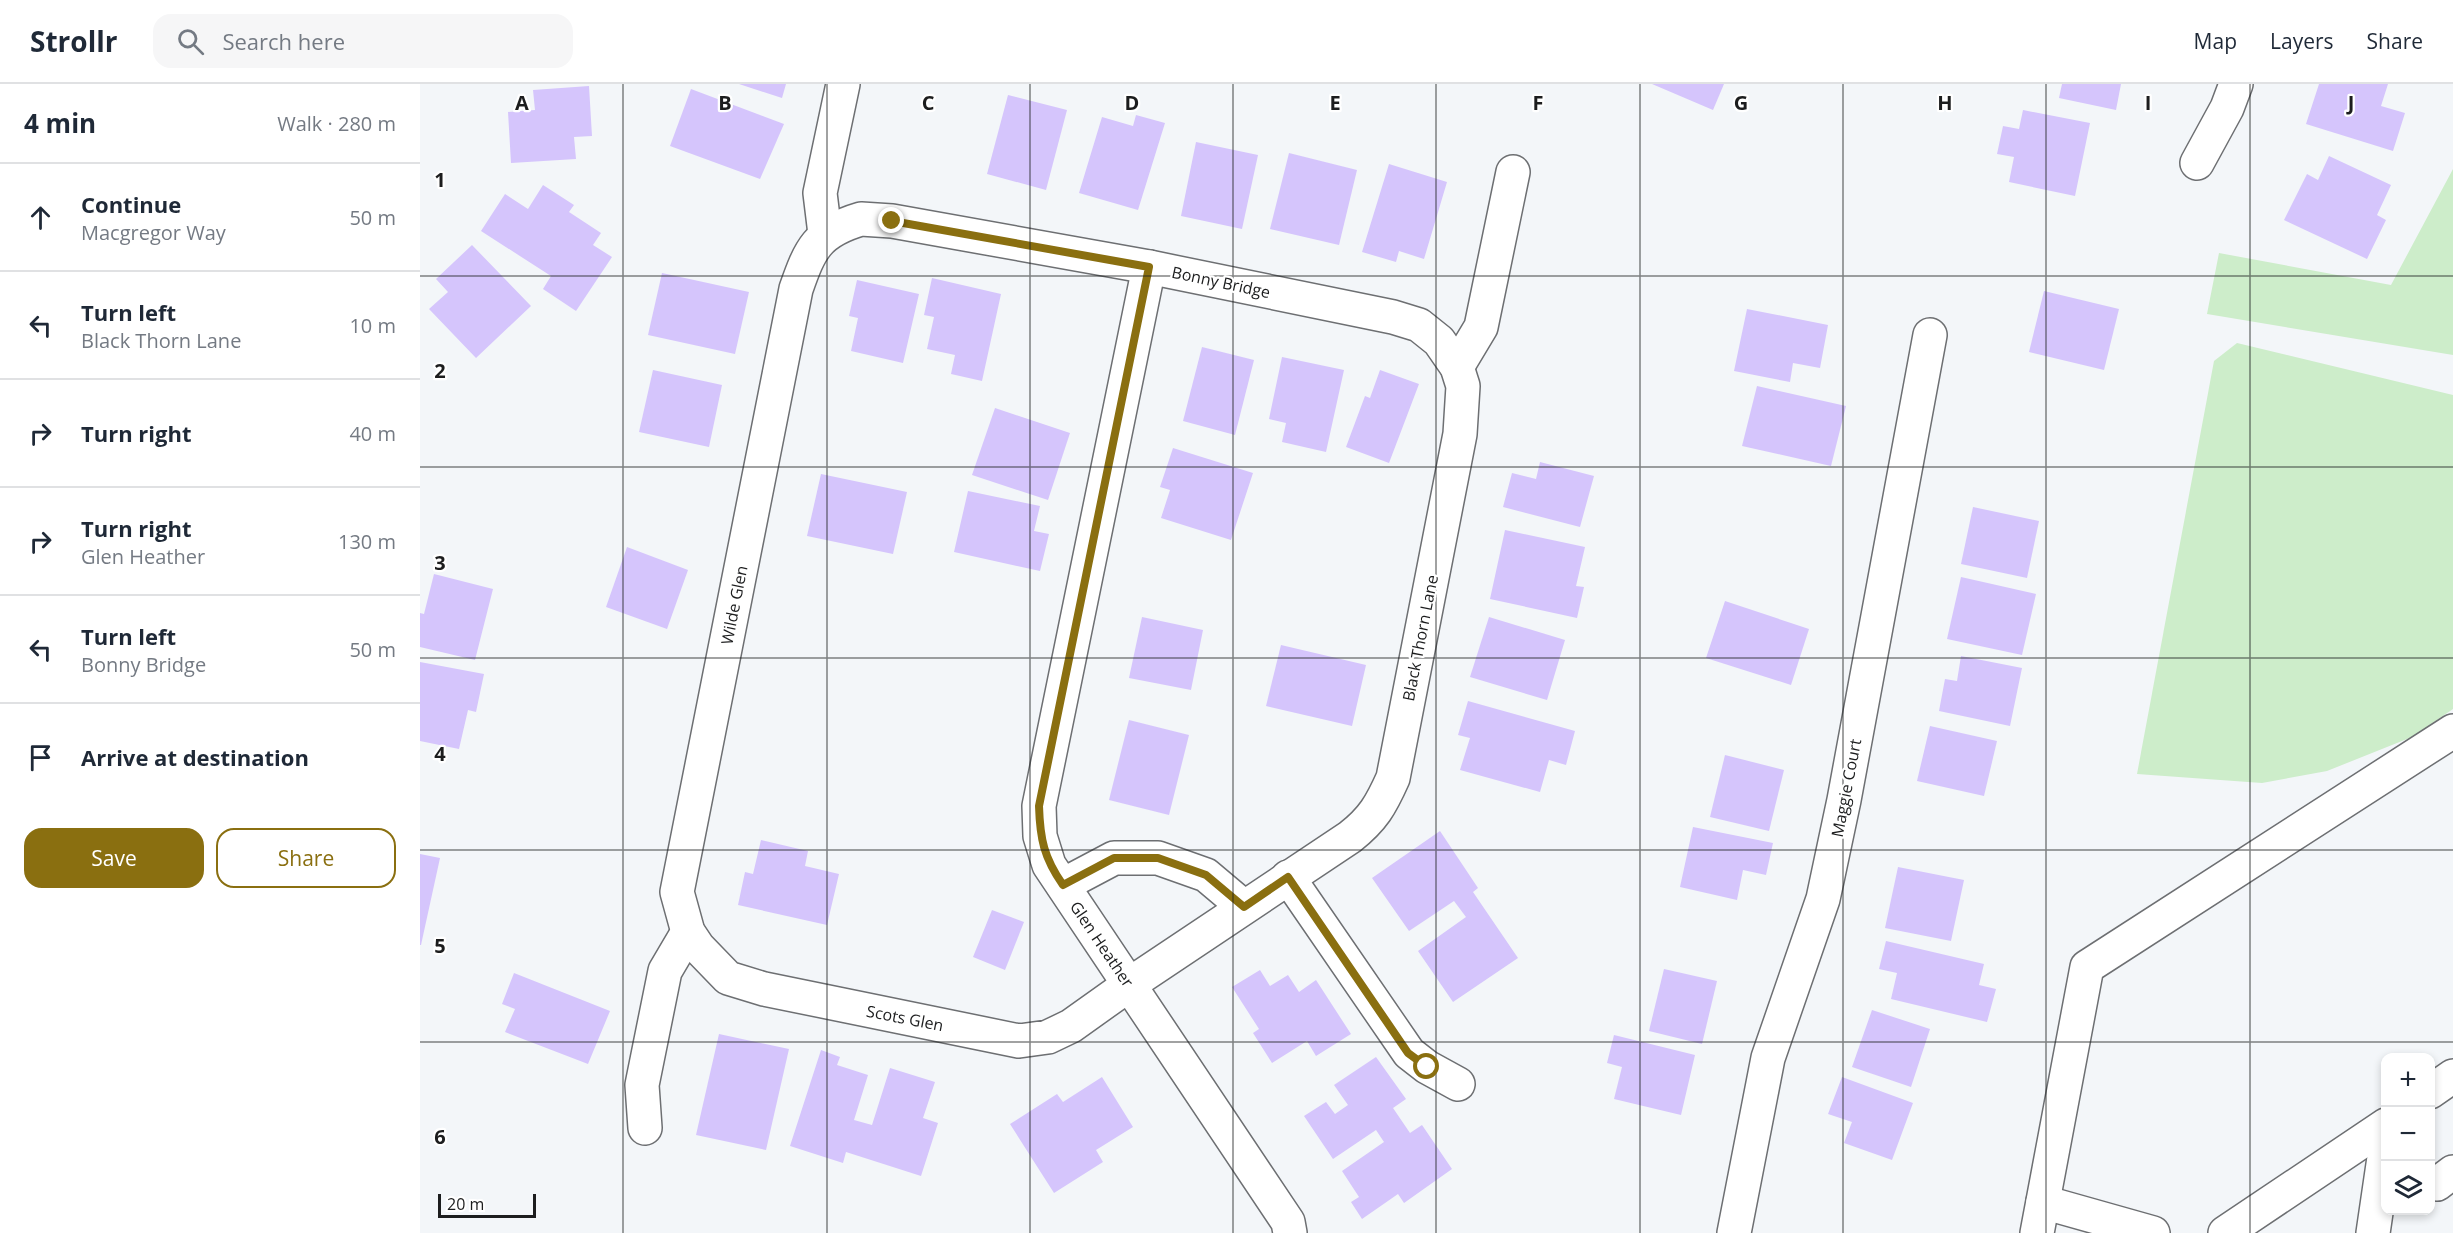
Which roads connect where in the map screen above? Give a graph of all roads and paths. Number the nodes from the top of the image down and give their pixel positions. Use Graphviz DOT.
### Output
graph roads {
  1 [pos="843,84"];
  2 [pos="2236,84"];
  3 [pos="2197,163"];
  4 [pos="1513,172"];
  5 [pos="825,234"];
  6 [pos="1149,267"];
  7 [pos="1930,335"];
  8 [pos="1457,368"];
  9 [pos="2453,731"];
  10 [pos="1288,877"];
  11 [pos="1063,885"];
  12 [pos="1244,907"];
  13 [pos="688,932"];
  14 [pos="1130,984"];
  15 [pos="2453,1076"];
  16 [pos="1458,1084"];
  17 [pos="2435,1089"];
  18 [pos="645,1128"];
  19 [pos="2381,1128"];
  20 [pos="2453,1172"];
  21 [pos="2381,1182"];
  22 [pos="2435,1184"];
  23 [pos="2040,1218"];
  24 [pos="1290,1233"];
  25 [pos="1734,1233"];
  26 [pos="2153,1233"];
  27 [pos="2225,1233"];
  28 [pos="2373,1233"];
  1 -- 5 [label="street"];
  2 -- 3 [label="street"];
  4 -- 8 [label="street"];
  5 -- 6 [label="street, Bonny Bridge"];
  5 -- 13 [label="street, Wilde Glen"];
  6 -- 8 [label="street, Bonny Bridge"];
  6 -- 11 [label="street, Glen Heather"];
  7 -- 25 [label="street, Maggie Court"];
  8 -- 10 [label="street, Black Thorn Lane"];
  9 -- 23 [label="street"];
  10 -- 12 [label="street, Black Thorn Lane"];
  10 -- 16 [label="street"];
  11 -- 12 [label="street"];
  11 -- 14 [label="street, Glen Heather"];
  12 -- 14 [label="street, Black Thorn Lane"];
  13 -- 14 [label="street, Scots Glen"];
  13 -- 18 [label="street"];
  14 -- 24 [label="street, Glen Heather"];
  15 -- 17 [label="street"];
  19 -- 27 [label="street"];
  20 -- 22 [label="street"];
  21 -- 28 [label="street"];
  23 -- 26 [label="street"];
}
